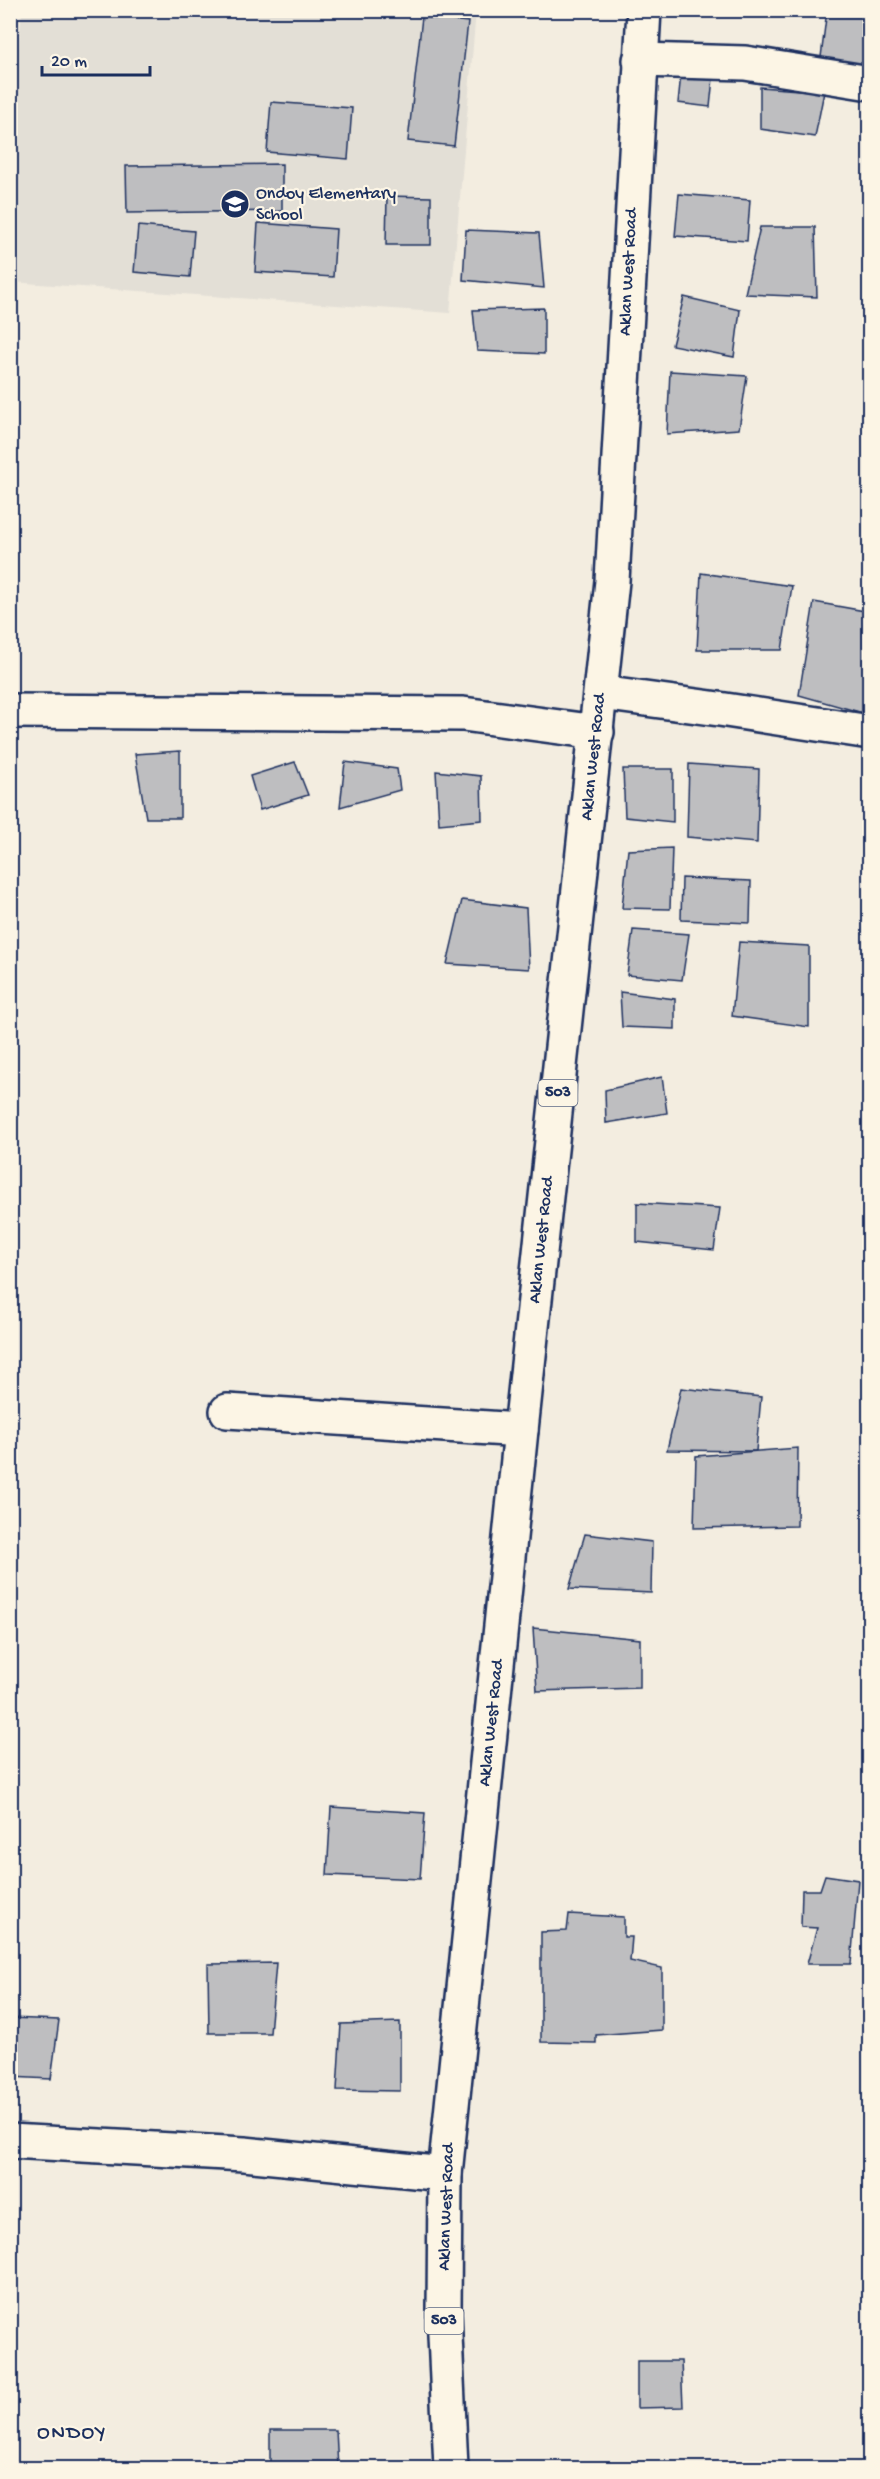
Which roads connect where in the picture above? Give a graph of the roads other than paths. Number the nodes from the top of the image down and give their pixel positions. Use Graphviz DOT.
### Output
graph roads {
  1 [pos="644,10"];
  2 [pos="640,60"];
  3 [pos="870,83"];
  4 [pos="601,693"];
  5 [pos="10,711"];
  6 [pos="597,732"];
  7 [pos="870,732"];
  8 [pos="227,1411"];
  9 [pos="521,1430"];
  10 [pos="10,2141"];
  11 [pos="445,2174"];
  12 [pos="451,2469"];
  1 -- 2 [label="main road, Aklan West Road / 503"];
  2 -- 3 [label="main road"];
  2 -- 4 [label="main road, Aklan West Road / 503"];
  4 -- 6 [label="main road, Aklan West Road / 503"];
  4 -- 7 [label="main road"];
  5 -- 6 [label="main road"];
  6 -- 9 [label="main road, Aklan West Road / 503"];
  8 -- 9 [label="main road"];
  9 -- 11 [label="main road, Aklan West Road / 503"];
  10 -- 11 [label="main road"];
  11 -- 12 [label="main road, Aklan West Road / 503"];
}
